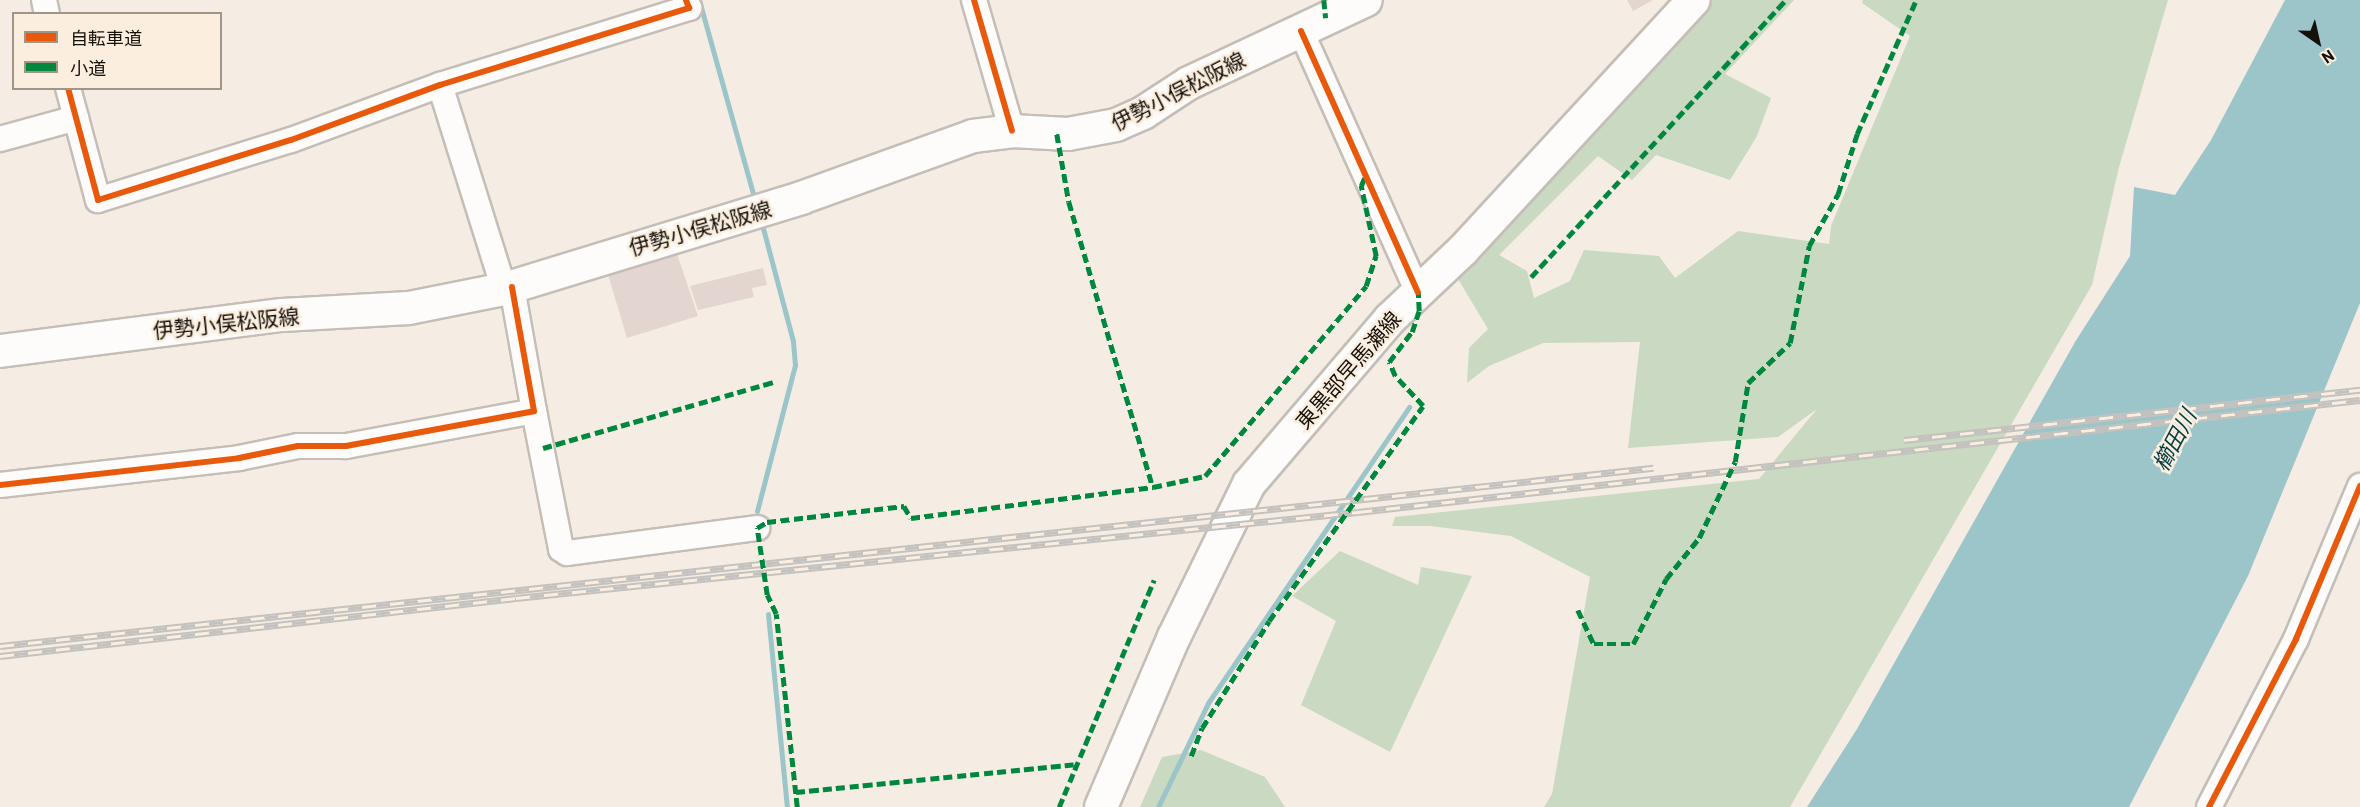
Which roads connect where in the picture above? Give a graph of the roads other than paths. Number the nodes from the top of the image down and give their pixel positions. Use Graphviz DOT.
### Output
graph roads {
  1 [pos="686,0"];
  2 [pos="974,0"];
  3 [pos="1366,0"];
  4 [pos="1694,0"];
  5 [pos="1301,31"];
  6 [pos="440,85"];
  7 [pos="69,90"];
  8 [pos="76,118"];
  9 [pos="1012,131"];
  10 [pos="0,139"];
  11 [pos="508,288"];
  12 [pos="1418,292"];
  13 [pos="0,351"];
  14 [pos="534,411"];
  15 [pos="0,485"];
  16 [pos="2360,486"];
  17 [pos="758,528"];
  18 [pos="1101,807"];
  19 [pos="2209,807"];
  1 -- 6 [label="street"];
  2 -- 9 [label="street"];
  3 -- 5 [label="main road, 伊勢小俣松阪線"];
  4 -- 12 [label="main road, 東黒部早馬瀬線"];
  5 -- 9 [label="main road, 伊勢小俣松阪線"];
  5 -- 12 [label="street"];
  6 -- 8 [label="street"];
  6 -- 11 [label="street"];
  7 -- 8 [label="street"];
  8 -- 10 [label="street"];
  9 -- 11 [label="main road, 伊勢小俣松阪線"];
  11 -- 13 [label="main road, 伊勢小俣松阪線"];
  11 -- 14 [label="street"];
  12 -- 18 [label="main road, 東黒部早馬瀬線"];
  14 -- 15 [label="street"];
  14 -- 17 [label="street"];
  16 -- 19 [label="street"];
}
